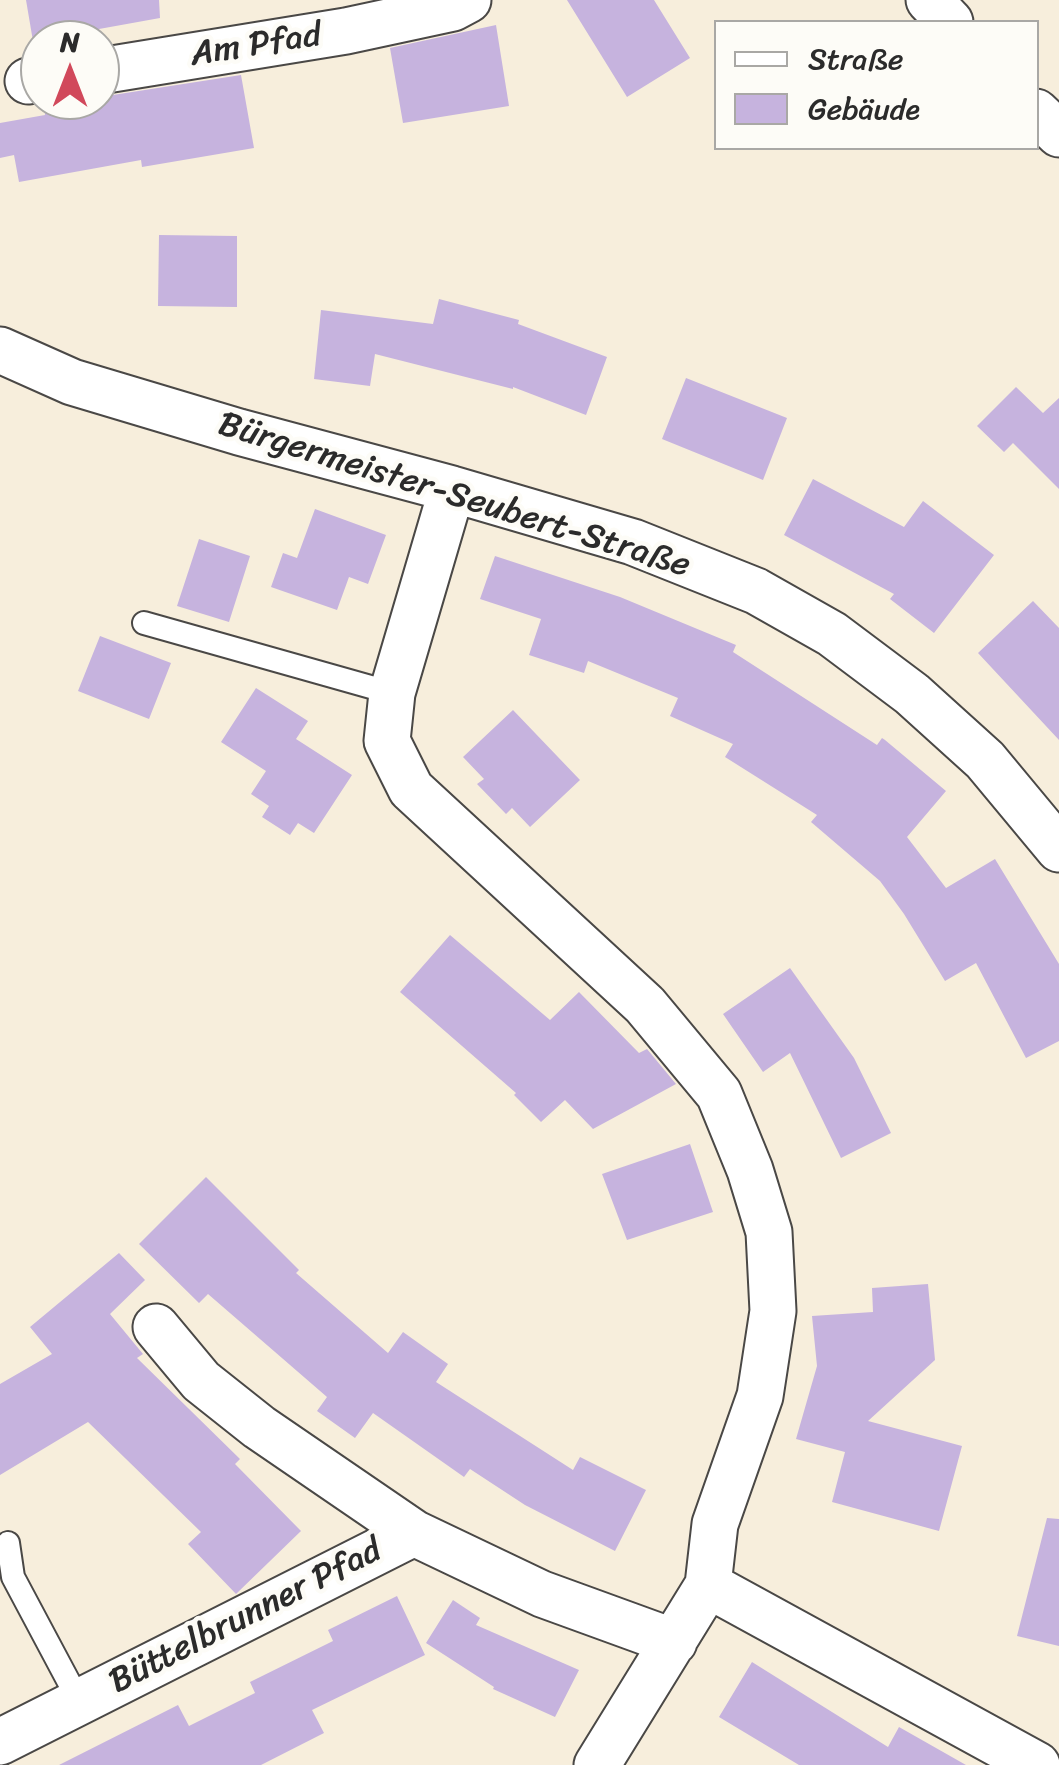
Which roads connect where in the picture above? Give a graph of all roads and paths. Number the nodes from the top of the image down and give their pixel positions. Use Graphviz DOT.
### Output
graph roads {
  1 [pos="468,0"];
  2 [pos="929,0"];
  3 [pos="948,20"];
  4 [pos="120,67"];
  5 [pos="1039,115"];
  6 [pos="1059,134"];
  7 [pos="0,350"];
  8 [pos="452,489"];
  9 [pos="144,623"];
  10 [pos="392,693"];
  11 [pos="1059,849"];
  12 [pos="156,1328"];
  13 [pos="414,1533"];
  14 [pos="8,1542"];
  15 [pos="708,1585"];
  16 [pos="674,1642"];
  17 [pos="79,1701"];
  18 [pos="0,1742"];
  19 [pos="597,1765"];
  20 [pos="1036,1765"];
  1 -- 4 [label="street, Am Pfad"];
  2 -- 3 [label="street"];
  5 -- 6 [label="street"];
  7 -- 8 [label="street, Bürgermeister-Seubert-Straße"];
  8 -- 10 [label="street"];
  8 -- 11 [label="street, Bürgermeister-Seubert-Straße"];
  9 -- 10 [label="lane"];
  10 -- 15 [label="street"];
  12 -- 13 [label="street, Büttelbrunner Pfad"];
  13 -- 16 [label="street, Büttelbrunner Pfad"];
  13 -- 17 [label="street, Büttelbrunner Pfad"];
  14 -- 17 [label="lane, Büttelbrunner Pfad"];
  15 -- 16 [label="street"];
  15 -- 20 [label="street"];
  16 -- 19 [label="street"];
  17 -- 18 [label="street, Büttelbrunner Pfad"];
}
